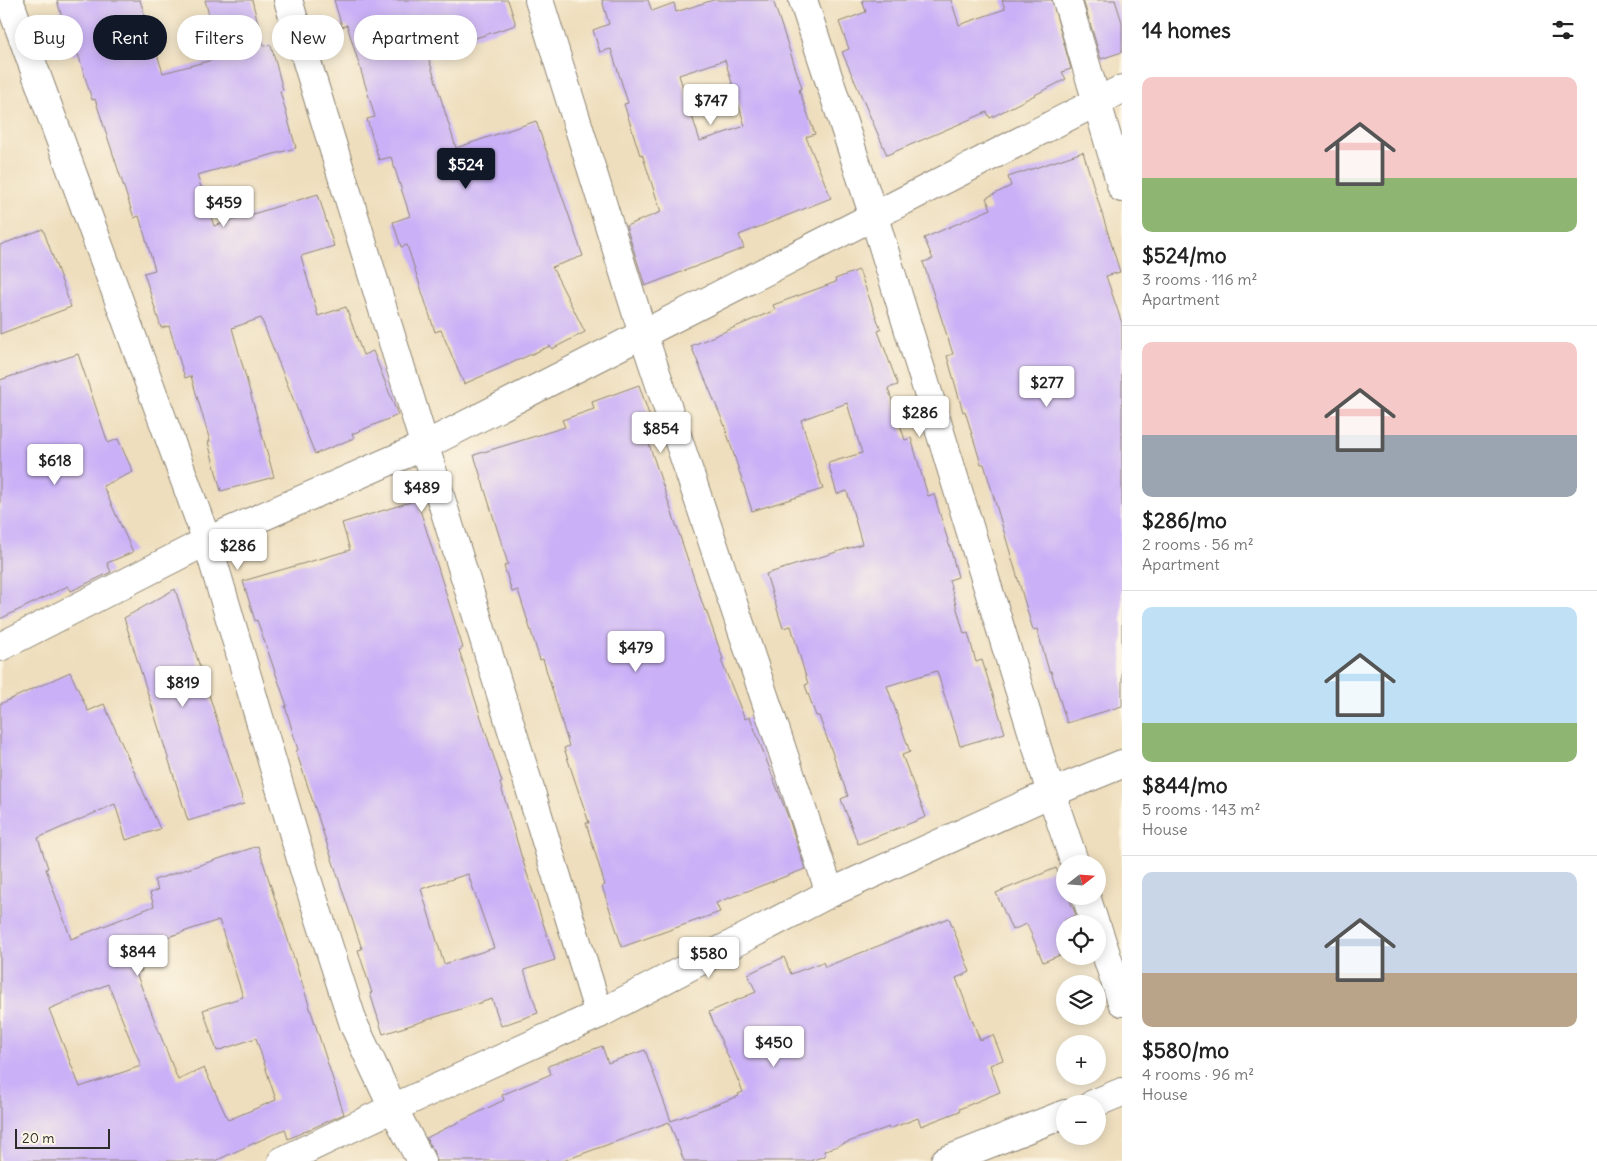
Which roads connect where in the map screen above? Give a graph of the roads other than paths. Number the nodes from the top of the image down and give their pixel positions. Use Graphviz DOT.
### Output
graph roads {
  1 [pos="9,0"];
  2 [pos="288,0"];
  3 [pos="539,0"];
  4 [pos="803,0"];
  5 [pos="1067,0"];
  6 [pos="1122,90"];
  7 [pos="1097,102"];
  8 [pos="1122,188"];
  9 [pos="874,217"];
  10 [pos="643,334"];
  11 [pos="424,446"];
  12 [pos="207,541"];
  13 [pos="0,647"];
  14 [pos="1122,764"];
  15 [pos="1051,792"];
  16 [pos="1072,855"];
  17 [pos="830,893"];
  18 [pos="1106,954"];
  19 [pos="1122,1002"];
  20 [pos="599,1014"];
  21 [pos="1122,1092"];
  22 [pos="1106,1098"];
  23 [pos="393,1108"];
  24 [pos="1056,1118"];
  25 [pos="282,1161"];
  26 [pos="421,1161"];
  27 [pos="945,1161"];
  1 -- 12 [label="street"];
  2 -- 11 [label="street"];
  3 -- 10 [label="street"];
  4 -- 9 [label="street"];
  5 -- 7 [label="street"];
  6 -- 7 [label="street"];
  7 -- 8 [label="street"];
  7 -- 9 [label="street"];
  9 -- 10 [label="street"];
  9 -- 15 [label="street"];
  10 -- 11 [label="street"];
  10 -- 17 [label="street"];
  11 -- 12 [label="street"];
  11 -- 20 [label="street"];
  12 -- 13 [label="street"];
  12 -- 23 [label="street"];
  14 -- 15 [label="street"];
  15 -- 16 [label="street"];
  15 -- 17 [label="street"];
  17 -- 20 [label="street"];
  18 -- 19 [label="street"];
  20 -- 23 [label="street"];
  21 -- 22 [label="street"];
  23 -- 25 [label="street"];
  23 -- 26 [label="street"];
  24 -- 27 [label="street"];
}
